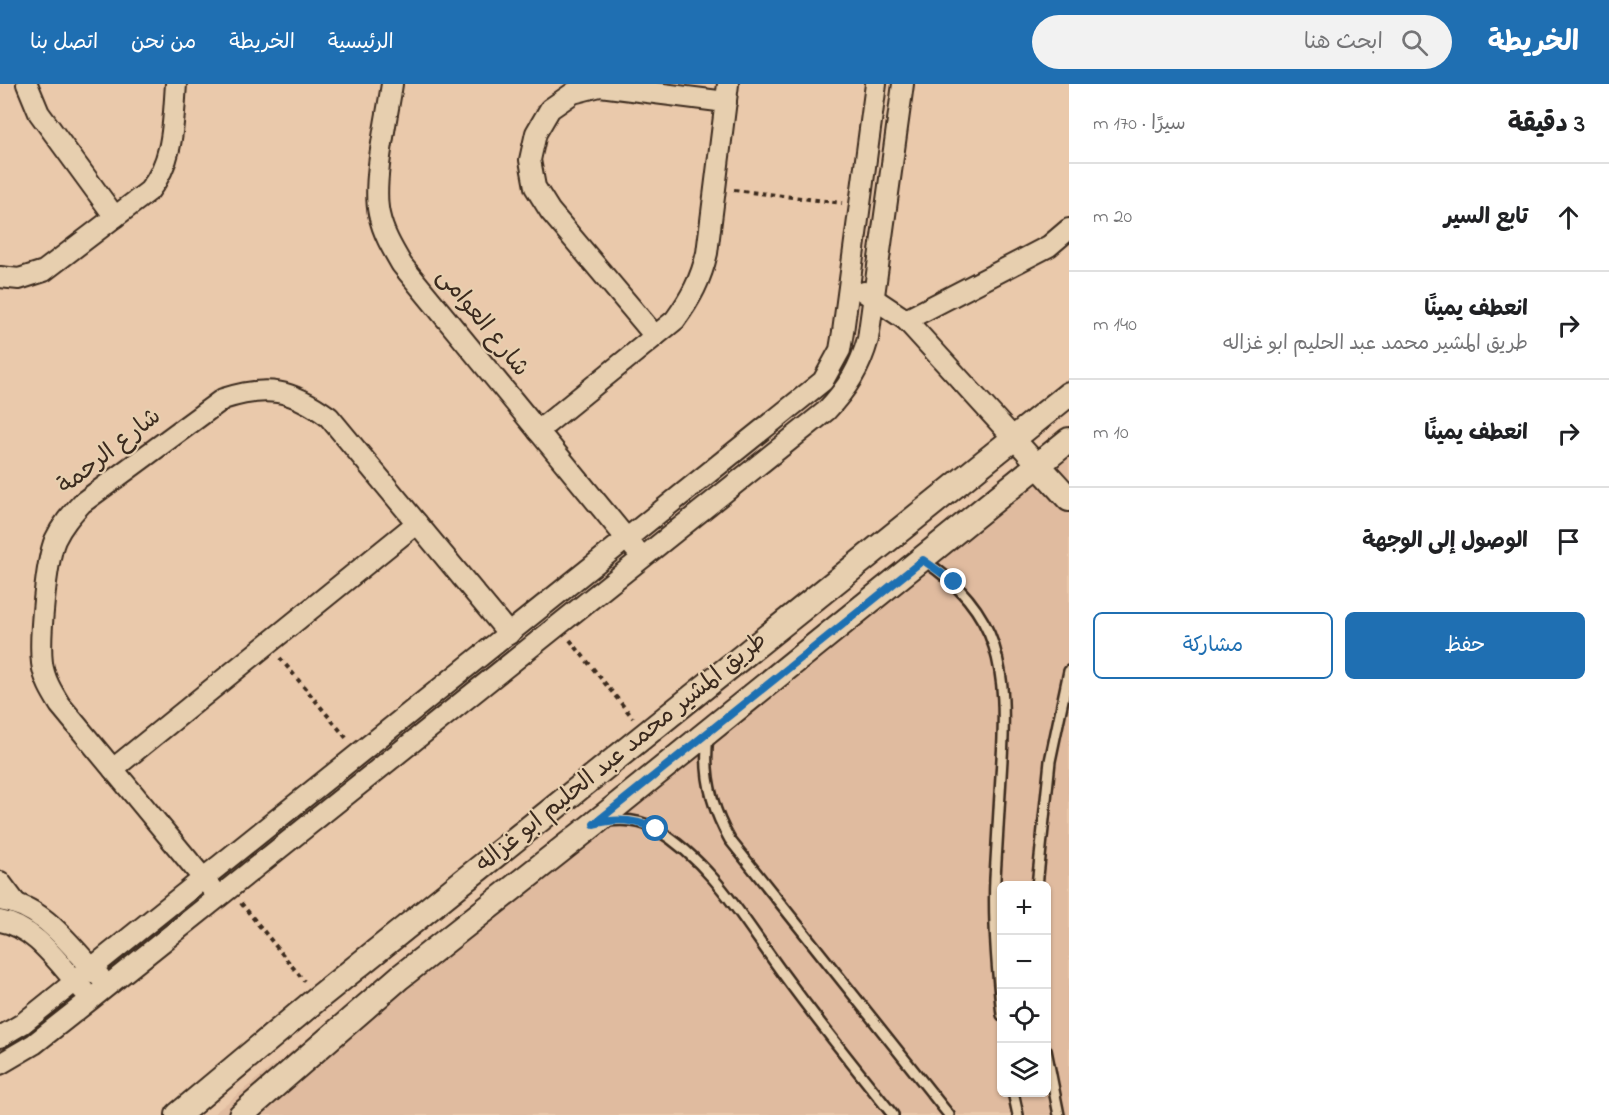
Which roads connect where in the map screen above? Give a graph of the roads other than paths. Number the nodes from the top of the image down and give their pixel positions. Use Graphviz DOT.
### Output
graph roads {
  1 [pos="27,84"];
  2 [pos="176,84"];
  3 [pos="392,84"];
  4 [pos="876,84"];
  5 [pos="903,84"];
  6 [pos="727,93"];
  7 [pos="115,217"];
  8 [pos="1069,229"];
  9 [pos="0,278"];
  10 [pos="849,284"];
  11 [pos="874,298"];
  12 [pos="906,320"];
  13 [pos="655,336"];
  14 [pos="1069,394"];
  15 [pos="538,431"];
  16 [pos="1012,439"];
  17 [pos="1069,440"];
  18 [pos="1038,465"];
  19 [pos="1069,500"];
  20 [pos="417,523"];
  21 [pos="627,540"];
  22 [pos="642,558"];
  23 [pos="923,560"];
  24 [pos="509,634"];
  25 [pos="1069,671"];
  26 [pos="709,730"];
  27 [pos="113,769"];
  28 [pos="594,824"];
  29 [pos="203,879"];
  30 [pos="1037,881"];
  31 [pos="0,882"];
  32 [pos="224,893"];
  33 [pos="7,901"];
  34 [pos="0,921"];
  35 [pos="376,952"];
  36 [pos="92,968"];
  37 [pos="399,977"];
  38 [pos="75,982"];
  39 [pos="108,985"];
  40 [pos="1001,989"];
  41 [pos="91,999"];
  42 [pos="0,1037"];
  43 [pos="1,1064"];
  44 [pos="1051,1072"];
  45 [pos="1014,1097"];
  46 [pos="178,1115"];
  47 [pos="241,1115"];
  48 [pos="894,1115"];
  49 [pos="949,1115"];
  50 [pos="1018,1115"];
  51 [pos="1059,1115"];
  1 -- 7 [label="street"];
  2 -- 7 [label="street"];
  3 -- 15 [label="street, شارع العوامى"];
  4 -- 10 [label="street"];
  5 -- 11 [label="street"];
  6 -- 13 [label="street"];
  6 -- 13 [label="street"];
  7 -- 9 [label="street"];
  8 -- 12 [label="street"];
  10 -- 11 [label="street"];
  10 -- 21 [label="street"];
  11 -- 12 [label="street"];
  11 -- 22 [label="street"];
  12 -- 16 [label="street"];
  13 -- 15 [label="street"];
  14 -- 16 [label="street, طريق المشير محمد عبد الحليم ابو غزاله"];
  15 -- 21 [label="street, شارع العوامى"];
  16 -- 18 [label="street"];
  16 -- 35 [label="street, طريق المشير محمد عبد الحليم ابو غزاله"];
  17 -- 18 [label="street, طريق المشير محمد عبد الحليم ابو غزاله"];
  18 -- 19 [label="street"];
  18 -- 23 [label="street, طريق المشير محمد عبد الحليم ابو غزاله"];
  20 -- 24 [label="street, شارع الرحمة"];
  20 -- 27 [label="street"];
  20 -- 27 [label="street, شارع الرحمة"];
  21 -- 22 [label="street, شارع العوامى"];
  21 -- 24 [label="street"];
  22 -- 32 [label="street"];
  23 -- 26 [label="street, طريق المشير محمد عبد الحليم ابو غزاله"];
  23 -- 40 [label="lane"];
  24 -- 29 [label="street"];
  25 -- 30 [label="lane"];
  26 -- 28 [label="street, طريق المشير محمد عبد الحليم ابو غزاله"];
  26 -- 49 [label="lane"];
  27 -- 29 [label="street, شارع الرحمة"];
  28 -- 37 [label="street, طريق المشير محمد عبد الحليم ابو غزاله"];
  28 -- 48 [label="lane"];
  29 -- 32 [label="street, شارع الرحمة"];
  29 -- 36 [label="street"];
  31 -- 33 [label="street"];
  32 -- 39 [label="street"];
  33 -- 36 [label="street"];
  34 -- 38 [label="street"];
  35 -- 37 [label="street"];
  35 -- 46 [label="street, طريق المشير محمد عبد الحليم ابو غزاله"];
  36 -- 38 [label="street"];
  36 -- 39 [label="street"];
  37 -- 47 [label="street, طريق المشير محمد عبد الحليم ابو غزاله"];
  38 -- 41 [label="street"];
  38 -- 42 [label="street"];
  39 -- 41 [label="street"];
  41 -- 43 [label="street"];
  44 -- 51 [label="lane"];
  45 -- 50 [label="lane"];
}
